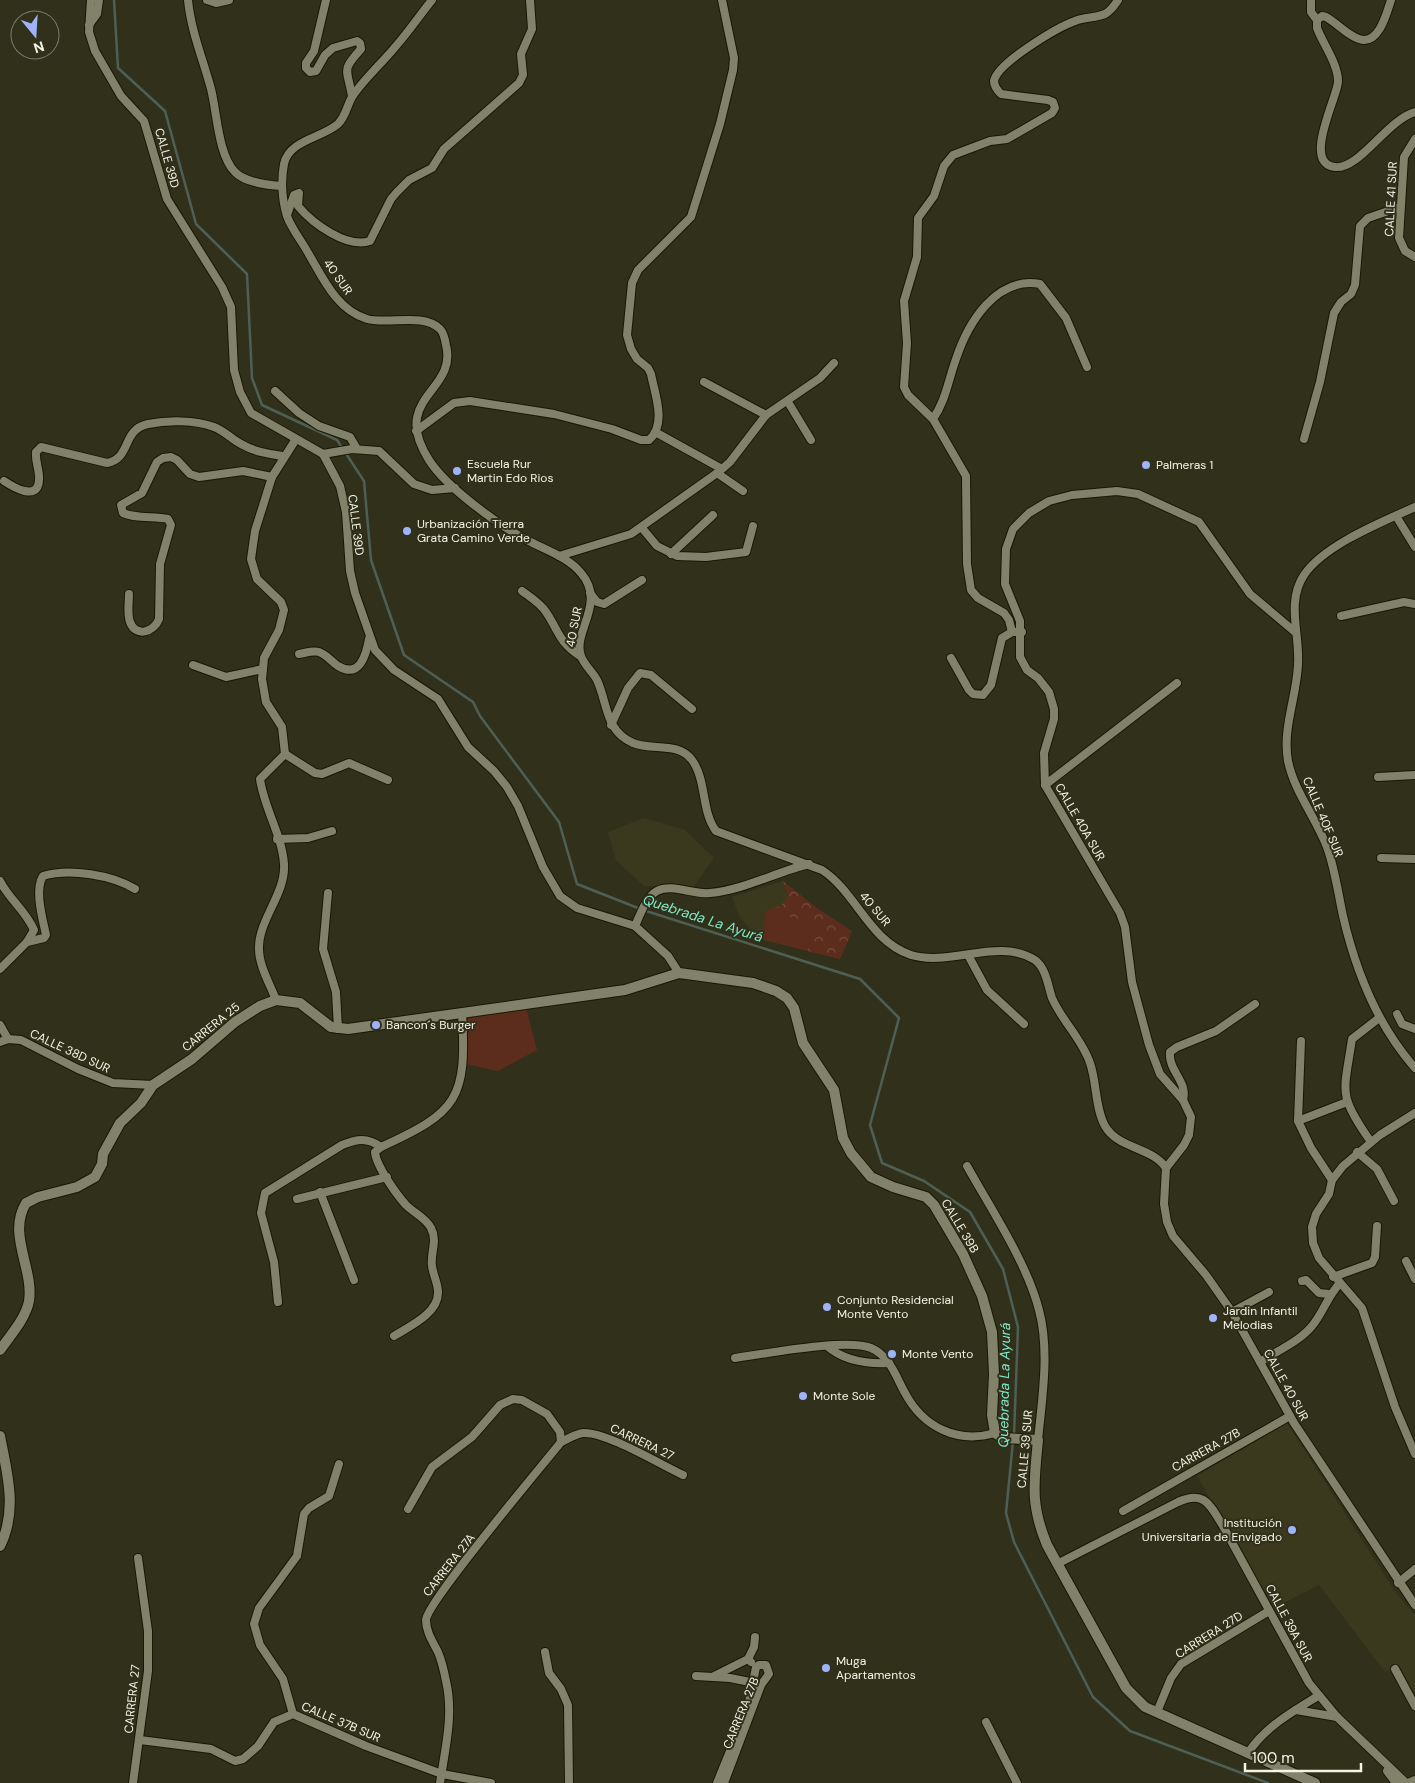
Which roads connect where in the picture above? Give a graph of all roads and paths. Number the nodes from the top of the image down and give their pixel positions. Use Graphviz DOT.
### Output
graph roads {
  1 [pos="99,0"];
  2 [pos="188,0"];
  3 [pos="207,0"];
  4 [pos="229,0"];
  5 [pos="326,0"];
  6 [pos="432,0"];
  7 [pos="530,0"];
  8 [pos="722,0"];
  9 [pos="1118,0"];
  10 [pos="1311,0"];
  11 [pos="1391,0"];
  12 [pos="88,2"];
  13 [pos="1317,20"];
  14 [pos="89,24"];
  15 [pos="352,96"];
  16 [pos="1415,112"];
  17 [pos="1415,138"];
  18 [pos="282,186"];
  19 [pos="1400,207"];
  20 [pos="287,215"];
  21 [pos="1415,257"];
  22 [pos="834,363"];
  23 [pos="1088,367"];
  24 [pos="704,382"];
  25 [pos="275,392"];
  26 [pos="788,402"];
  27 [pos="766,415"];
  28 [pos="933,420"];
  29 [pos="416,431"];
  30 [pos="657,433"];
  31 [pos="296,439"];
  32 [pos="1304,439"];
  33 [pos="811,440"];
  34 [pos="355,449"];
  35 [pos="323,454"];
  36 [pos="284,456"];
  37 [pos="719,471"];
  38 [pos="272,477"];
  39 [pos="4,481"];
  40 [pos="455,488"];
  41 [pos="743,491"];
  42 [pos="1415,506"];
  43 [pos="713,515"];
  44 [pos="1396,516"];
  45 [pos="753,526"];
  46 [pos="642,528"];
  47 [pos="1415,547"];
  48 [pos="671,554"];
  49 [pos="559,556"];
  50 [pos="642,580"];
  51 [pos="522,591"];
  52 [pos="590,592"];
  53 [pos="129,594"];
  54 [pos="1415,604"];
  55 [pos="1341,616"];
  56 [pos="1012,632"];
  57 [pos="1022,632"];
  58 [pos="1295,632"];
  59 [pos="369,639"];
  60 [pos="299,654"];
  61 [pos="580,656"];
  62 [pos="951,658"];
  63 [pos="193,665"];
  64 [pos="263,669"];
  65 [pos="1177,683"];
  66 [pos="692,709"];
  67 [pos="611,725"];
  68 [pos="285,754"];
  69 [pos="1415,776"];
  70 [pos="1378,777"];
  71 [pos="388,780"];
  72 [pos="1046,785"];
  73 [pos="332,831"];
  74 [pos="277,839"];
  75 [pos="1381,858"];
  76 [pos="1415,859"];
  77 [pos="809,864"];
  78 [pos="0,881"];
  79 [pos="135,889"];
  80 [pos="328,893"];
  81 [pos="635,926"];
  82 [pos="27,942"];
  83 [pos="968,955"];
  84 [pos="0,969"];
  85 [pos="679,973"];
  86 [pos="276,1000"];
  87 [pos="1255,1004"];
  88 [pos="462,1013"];
  89 [pos="1397,1014"];
  90 [pos="1379,1018"];
  91 [pos="1024,1024"];
  92 [pos="0,1025"];
  93 [pos="338,1029"];
  94 [pos="1415,1029"];
  95 [pos="1301,1040"];
  96 [pos="4,1041"];
  97 [pos="1415,1068"];
  98 [pos="153,1085"];
  99 [pos="1183,1100"];
  100 [pos="1346,1102"];
  101 [pos="1415,1113"];
  102 [pos="1298,1121"];
  103 [pos="1371,1142"];
  104 [pos="380,1147"];
  105 [pos="1357,1152"];
  106 [pos="967,1166"];
  107 [pos="1166,1168"];
  108 [pos="387,1177"];
  109 [pos="1332,1180"];
  110 [pos="320,1192"];
  111 [pos="297,1199"];
  112 [pos="1394,1201"];
  113 [pos="1377,1226"];
  114 [pos="1406,1261"];
  115 [pos="1333,1277"];
  116 [pos="1415,1279"];
  117 [pos="354,1280"];
  118 [pos="1302,1281"];
  119 [pos="1340,1283"];
  120 [pos="1269,1292"];
  121 [pos="1329,1294"];
  122 [pos="278,1302"];
  123 [pos="1232,1312"];
  124 [pos="394,1336"];
  125 [pos="827,1346"];
  126 [pos="0,1350"];
  127 [pos="734,1358"];
  128 [pos="1260,1362"];
  129 [pos="889,1363"];
  130 [pos="1290,1416"];
  131 [pos="999,1435"];
  132 [pos="0,1436"];
  133 [pos="1038,1440"];
  134 [pos="561,1442"];
  135 [pos="1415,1454"];
  136 [pos="340,1464"];
  137 [pos="683,1475"];
  138 [pos="1135,1504"];
  139 [pos="408,1509"];
  140 [pos="1123,1510"];
  141 [pos="1139,1520"];
  142 [pos="0,1546"];
  143 [pos="138,1558"];
  144 [pos="1057,1564"];
  145 [pos="1415,1569"];
  146 [pos="1398,1583"];
  147 [pos="1415,1605"];
  148 [pos="1269,1610"];
  149 [pos="755,1638"];
  150 [pos="545,1652"];
  151 [pos="748,1659"];
  152 [pos="756,1667"];
  153 [pos="1395,1669"];
  154 [pos="696,1676"];
  155 [pos="711,1677"];
  156 [pos="752,1682"];
  157 [pos="762,1685"];
  158 [pos="1318,1696"];
  159 [pos="1415,1706"];
  160 [pos="1296,1710"];
  161 [pos="1157,1712"];
  162 [pos="293,1714"];
  163 [pos="1338,1717"];
  164 [pos="986,1722"];
  165 [pos="140,1740"];
  166 [pos="1248,1753"];
  167 [pos="1379,1759"];
  168 [pos="730,1762"];
  169 [pos="442,1774"];
  170 [pos="1415,1780"];
  171 [pos="133,1783"];
  172 [pos="440,1783"];
  173 [pos="491,1783"];
  174 [pos="569,1783"];
  175 [pos="717,1783"];
  176 [pos="724,1783"];
  177 [pos="1017,1783"];
  178 [pos="1315,1783"];
  179 [pos="1396,1783"];
  180 [pos="1406,1783"];
  1 -- 14 [label="street"];
  2 -- 18 [label="street"];
  3 -- 4 [label="street"];
  5 -- 15 [label="street"];
  6 -- 15 [label="street"];
  7 -- 20 [label="street"];
  8 -- 30 [label="street"];
  9 -- 28 [label="street"];
  10 -- 13 [label="street"];
  11 -- 13 [label="street"];
  12 -- 14 [label="street, CALLE 39D"];
  13 -- 16 [label="street"];
  14 -- 31 [label="street, CALLE 39D"];
  15 -- 18 [label="street"];
  17 -- 19 [label="street, CALLE 41 SUR"];
  18 -- 20 [label="street, 40 SUR"];
  19 -- 21 [label="street, CALLE 41 SUR"];
  19 -- 32 [label="street"];
  20 -- 29 [label="street, 40 SUR"];
  22 -- 26 [label="street"];
  23 -- 28 [label="street"];
  24 -- 27 [label="street"];
  25 -- 34 [label="street"];
  26 -- 27 [label="street"];
  26 -- 33 [label="street"];
  27 -- 37 [label="street"];
  28 -- 56 [label="street"];
  29 -- 30 [label="street"];
  29 -- 40 [label="street, 40 SUR"];
  30 -- 37 [label="street"];
  31 -- 35 [label="street, CALLE 39D"];
  31 -- 36 [label="street"];
  34 -- 35 [label="street"];
  34 -- 40 [label="street"];
  35 -- 59 [label="street, CALLE 39D"];
  36 -- 38 [label="street"];
  36 -- 39 [label="street"];
  37 -- 41 [label="street"];
  37 -- 46 [label="street"];
  38 -- 53 [label="street"];
  38 -- 64 [label="street"];
  40 -- 49 [label="street, 40 SUR"];
  42 -- 44 [label="street"];
  43 -- 48 [label="street"];
  44 -- 47 [label="street"];
  44 -- 58 [label="street, CALLE 40F SUR"];
  45 -- 48 [label="street"];
  46 -- 48 [label="street"];
  46 -- 49 [label="street"];
  49 -- 52 [label="street, 40 SUR"];
  50 -- 52 [label="street"];
  51 -- 61 [label="street"];
  52 -- 61 [label="street, 40 SUR"];
  54 -- 55 [label="street"];
  56 -- 57 [label="street"];
  56 -- 62 [label="street"];
  57 -- 58 [label="street, CALLE 40A SUR"];
  57 -- 72 [label="street, CALLE 40A SUR"];
  58 -- 90 [label="street, CALLE 40F SUR"];
  59 -- 60 [label="street"];
  59 -- 81 [label="street, CALLE 39D"];
  61 -- 67 [label="street, 40 SUR"];
  63 -- 64 [label="street"];
  64 -- 68 [label="street"];
  65 -- 72 [label="street"];
  66 -- 67 [label="street"];
  67 -- 77 [label="street, 40 SUR"];
  68 -- 71 [label="street"];
  68 -- 74 [label="street"];
  69 -- 70 [label="street"];
  72 -- 99 [label="street, CALLE 40A SUR"];
  73 -- 74 [label="street"];
  74 -- 86 [label="street"];
  75 -- 76 [label="street"];
  77 -- 81 [label="street"];
  77 -- 83 [label="street, 40 SUR"];
  78 -- 82 [label="street"];
  79 -- 82 [label="street"];
  80 -- 93 [label="street"];
  81 -- 85 [label="street"];
  82 -- 84 [label="street"];
  83 -- 91 [label="street"];
  83 -- 107 [label="street, 40 SUR"];
  85 -- 88 [label="street"];
  85 -- 131 [label="street, CALLE 39B"];
  86 -- 93 [label="street"];
  86 -- 98 [label="street, CARRERA 25"];
  87 -- 99 [label="street"];
  88 -- 93 [label="street"];
  88 -- 104 [label="street"];
  89 -- 94 [label="street"];
  90 -- 97 [label="street, CALLE 40F SUR"];
  90 -- 100 [label="street"];
  92 -- 96 [label="street"];
  95 -- 102 [label="street"];
  96 -- 98 [label="street, CALLE 38D SUR"];
  98 -- 126 [label="street, CARRERA 25"];
  99 -- 107 [label="street, CALLE 40A SUR"];
  100 -- 102 [label="street"];
  100 -- 103 [label="street"];
  101 -- 103 [label="street"];
  102 -- 109 [label="street"];
  103 -- 105 [label="street"];
  104 -- 108 [label="street"];
  104 -- 122 [label="street"];
  105 -- 109 [label="street"];
  105 -- 112 [label="street"];
  106 -- 133 [label="street, CALLE 39 SUR"];
  107 -- 123 [label="street, CALLE 40 SUR"];
  108 -- 110 [label="street"];
  108 -- 124 [label="street"];
  109 -- 115 [label="street"];
  110 -- 111 [label="street"];
  110 -- 117 [label="street"];
  113 -- 115 [label="street"];
  114 -- 116 [label="street"];
  115 -- 119 [label="street"];
  118 -- 121 [label="street"];
  119 -- 121 [label="street"];
  119 -- 135 [label="street"];
  120 -- 123 [label="street"];
  121 -- 128 [label="street"];
  123 -- 128 [label="street, CALLE 40 SUR"];
  125 -- 127 [label="street"];
  125 -- 129 [label="street"];
  125 -- 129 [label="street"];
  128 -- 130 [label="street, CALLE 40 SUR"];
  129 -- 131 [label="street"];
  130 -- 138 [label="street, CARRERA 27B"];
  130 -- 146 [label="street, CALLE 40 SUR"];
  131 -- 133 [label="street"];
  132 -- 142 [label="street"];
  133 -- 144 [label="street, CALLE 39 SUR"];
  134 -- 137 [label="street, CARRERA 27"];
  134 -- 139 [label="street"];
  134 -- 169 [label="street, CARRERA 27A"];
  136 -- 162 [label="street"];
  138 -- 140 [label="street, CARRERA 27B"];
  138 -- 141 [label="street"];
  141 -- 144 [label="street"];
  141 -- 148 [label="street, CALLE 39A SUR"];
  143 -- 165 [label="street, CARRERA 27"];
  144 -- 161 [label="street, CALLE 39 SUR"];
  145 -- 146 [label="street"];
  146 -- 147 [label="street, CALLE 40 SUR"];
  148 -- 158 [label="street, CALLE 39A SUR"];
  148 -- 161 [label="street, CARRERA 27D"];
  149 -- 151 [label="street"];
  150 -- 174 [label="street"];
  151 -- 152 [label="street"];
  151 -- 155 [label="street"];
  152 -- 156 [label="street, CARRERA 27B"];
  152 -- 157 [label="street, CARRERA 27B"];
  153 -- 159 [label="street"];
  154 -- 155 [label="street"];
  155 -- 156 [label="street"];
  156 -- 157 [label="street"];
  156 -- 168 [label="street, CARRERA 27B"];
  157 -- 168 [label="street, CARRERA 27B"];
  158 -- 160 [label="street"];
  158 -- 163 [label="street, CALLE 39A SUR"];
  160 -- 163 [label="street"];
  160 -- 166 [label="street"];
  161 -- 166 [label="street, CALLE 39 SUR"];
  162 -- 165 [label="street, CALLE 37B SUR"];
  162 -- 169 [label="street, CALLE 37B SUR"];
  163 -- 167 [label="street, CALLE 39A SUR"];
  164 -- 177 [label="street"];
  165 -- 171 [label="street, CARRERA 27"];
  166 -- 178 [label="street, CALLE 39 SUR"];
  167 -- 179 [label="street, CALLE 39A SUR"];
  167 -- 180 [label="street, CALLE 39A SUR"];
  168 -- 175 [label="street, CARRERA 27B"];
  168 -- 176 [label="street, CARRERA 27B"];
  169 -- 172 [label="street, CARRERA 27A"];
  169 -- 173 [label="street, CALLE 37B SUR"];
  170 -- 180 [label="street"];
}
